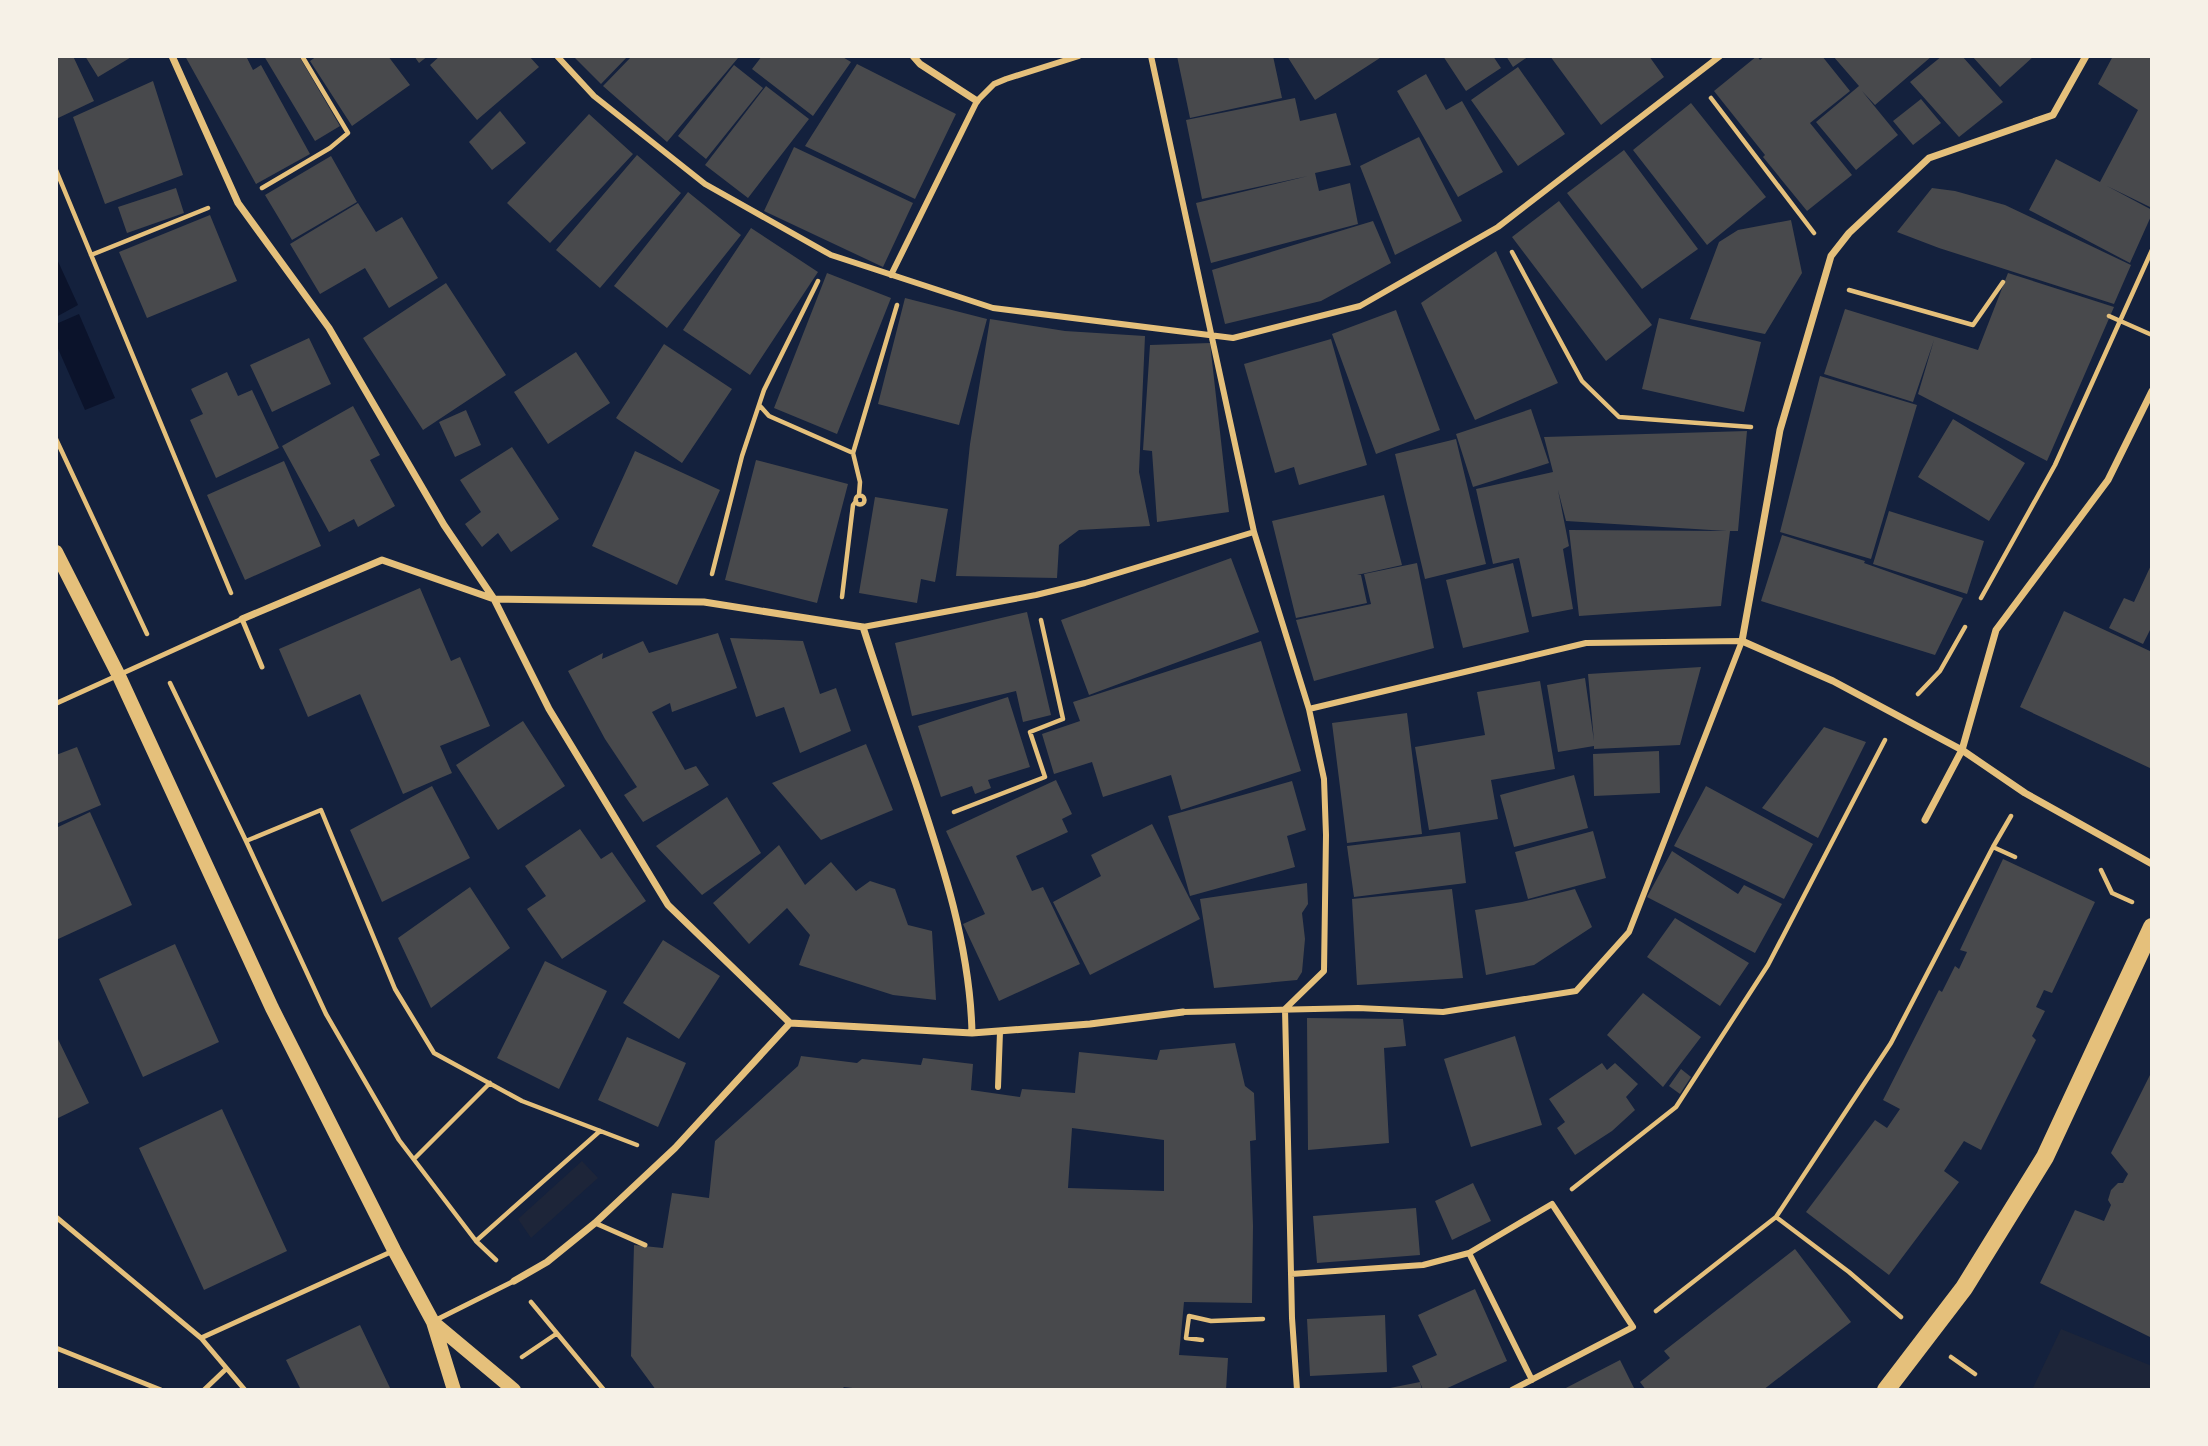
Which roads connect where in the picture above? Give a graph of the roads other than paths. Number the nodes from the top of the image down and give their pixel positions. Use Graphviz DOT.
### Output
graph roads {
  1 [pos="172,56"];
  2 [pos="557,56"];
  3 [pos="913,56"];
  4 [pos="1079,56"];
  5 [pos="1151,56"];
  6 [pos="1720,56"];
  7 [pos="2086,56"];
  8 [pos="977,101"];
  9 [pos="891,275"];
  10 [pos="1212,336"];
  11 [pos="2152,391"];
  12 [pos="1254,532"];
  13 [pos="56,552"];
  14 [pos="494,599"];
  15 [pos="242,619"];
  16 [pos="863,628"];
  17 [pos="1742,641"];
  18 [pos="262,667"];
  19 [pos="119,676"];
  20 [pos="57,703"];
  21 [pos="1309,709"];
  22 [pos="1962,750"];
  23 [pos="1925,820"];
  24 [pos="2152,864"];
  25 [pos="2152,927"];
  26 [pos="1285,1009"];
  27 [pos="1183,1012"];
  28 [pos="790,1023"];
  29 [pos="1000,1032"];
  30 [pos="972,1033"];
  31 [pos="998,1087"];
  32 [pos="56,1217"];
  33 [pos="596,1223"];
  34 [pos="645,1245"];
  35 [pos="394,1251"];
  36 [pos="1469,1253"];
  37 [pos="1291,1274"];
  38 [pos="514,1280"];
  39 [pos="433,1322"];
  40 [pos="201,1338"];
  41 [pos="56,1348"];
  42 [pos="226,1369"];
  43 [pos="1532,1380"];
  44 [pos="1888,1386"];
  45 [pos="162,1390"];
  46 [pos="204,1390"];
  47 [pos="245,1390"];
  48 [pos="454,1390"];
  49 [pos="514,1390"];
  50 [pos="1297,1390"];
  51 [pos="1512,1390"];
  1 -- 14 [label="street"];
  2 -- 9 [label="street"];
  3 -- 8 [label="street"];
  4 -- 8 [label="street"];
  5 -- 10 [label="street"];
  6 -- 10 [label="street"];
  7 -- 17 [label="street"];
  8 -- 9 [label="street"];
  9 -- 10 [label="street"];
  10 -- 12 [label="street"];
  11 -- 22 [label="street"];
  12 -- 16 [label="street"];
  12 -- 21 [label="street"];
  13 -- 19 [label="main road"];
  14 -- 15 [label="street"];
  14 -- 16 [label="street"];
  14 -- 28 [label="street"];
  15 -- 18 [label="lane"];
  15 -- 19 [label="lane"];
  16 -- 30 [label="street"];
  17 -- 21 [label="street"];
  17 -- 22 [label="street"];
  17 -- 26 [label="street"];
  19 -- 20 [label="lane"];
  19 -- 35 [label="main road"];
  21 -- 26 [label="street"];
  22 -- 23 [label="street"];
  22 -- 24 [label="street"];
  25 -- 44 [label="main road"];
  26 -- 27 [label="street"];
  26 -- 37 [label="street"];
  27 -- 29 [label="street"];
  28 -- 30 [label="street"];
  28 -- 33 [label="street"];
  29 -- 30 [label="street"];
  29 -- 31 [label="street"];
  32 -- 40 [label="lane"];
  33 -- 34 [label="lane"];
  33 -- 38 [label="street"];
  35 -- 39 [label="main road"];
  35 -- 40 [label="lane"];
  36 -- 37 [label="street"];
  36 -- 43 [label="street"];
  36 -- 43 [label="street"];
  37 -- 50 [label="street"];
  38 -- 39 [label="lane"];
  39 -- 48 [label="main road"];
  39 -- 49 [label="main road"];
  40 -- 42 [label="lane"];
  41 -- 45 [label="lane"];
  42 -- 46 [label="lane"];
  42 -- 47 [label="lane"];
  43 -- 51 [label="street"];
}
